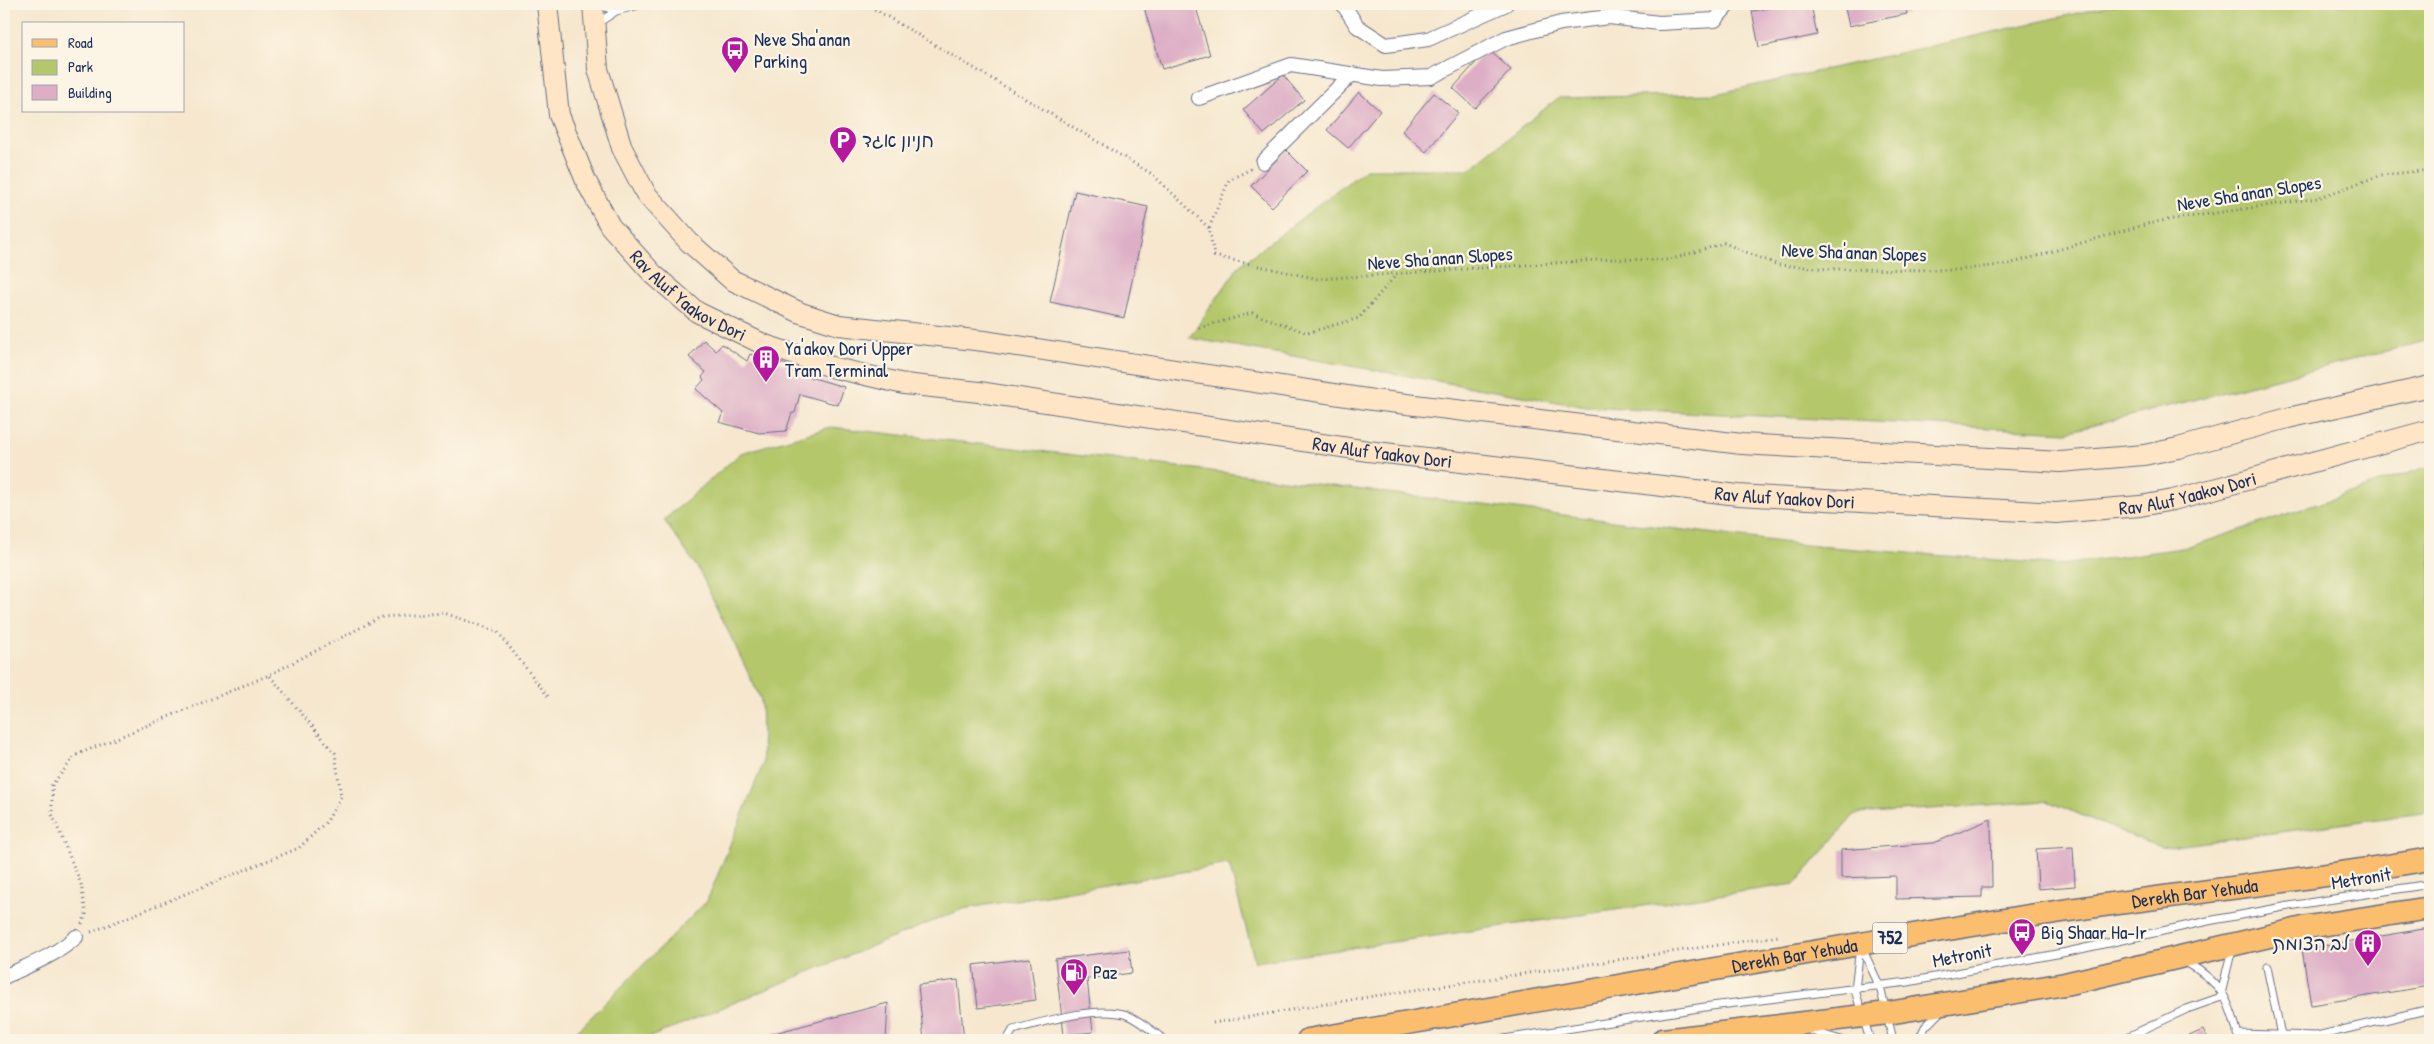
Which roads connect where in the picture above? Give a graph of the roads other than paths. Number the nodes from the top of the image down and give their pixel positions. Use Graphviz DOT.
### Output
graph roads {
  1 [pos="547,4"];
  2 [pos="595,4"];
  3 [pos="644,4"];
  4 [pos="1343,4"];
  5 [pos="1506,4"];
  6 [pos="1729,4"];
  7 [pos="616,11"];
  8 [pos="595,24"];
  9 [pos="1352,74"];
  10 [pos="1199,98"];
  11 [pos="1263,162"];
  12 [pos="2430,386"];
  13 [pos="2430,430"];
  14 [pos="2430,860"];
  15 [pos="2430,884"];
  16 [pos="2430,908"];
  17 [pos="76,937"];
  18 [pos="2238,942"];
  19 [pos="1860,944"];
  20 [pos="2173,958"];
  21 [pos="2267,967"];
  22 [pos="4,977"];
  23 [pos="1880,987"];
  24 [pos="1855,990"];
  25 [pos="2223,993"];
  26 [pos="1953,1003"];
  27 [pos="2430,1009"];
  28 [pos="1888,1013"];
  29 [pos="1863,1016"];
  30 [pos="1776,1025"];
  31 [pos="1353,1037"];
  32 [pos="2238,1037"];
  33 [pos="2282,1037"];
  34 [pos="1007,1040"];
  35 [pos="1166,1040"];
  36 [pos="1308,1040"];
  37 [pos="1498,1040"];
  38 [pos="1663,1040"];
  39 [pos="1841,1040"];
  40 [pos="1870,1040"];
  41 [pos="1893,1040"];
  42 [pos="1919,1040"];
  43 [pos="2121,1040"];
  1 -- 13 [label="main road, Rav Aluf Yaakov Dori"];
  2 -- 7 [label="lane"];
  2 -- 8 [label="main road, Rav Aluf Yaakov Dori"];
  3 -- 7 [label="lane"];
  4 -- 5 [label="street"];
  6 -- 9 [label="street"];
  7 -- 8 [label="lane"];
  8 -- 12 [label="main road, Rav Aluf Yaakov Dori"];
  9 -- 10 [label="street"];
  9 -- 11 [label="street"];
  14 -- 19 [label="main road, Derekh Bar Yehuda / 752"];
  15 -- 23 [label="lane, Metronit"];
  16 -- 18 [label="main road"];
  17 -- 22 [label="street"];
  18 -- 20 [label="main road"];
  18 -- 25 [label="lane"];
  19 -- 23 [label="lane"];
  19 -- 24 [label="lane"];
  19 -- 31 [label="main road, Derekh Bar Yehuda / 752"];
  20 -- 25 [label="lane"];
  20 -- 26 [label="main road"];
  21 -- 33 [label="lane"];
  23 -- 24 [label="lane, Metronit"];
  23 -- 28 [label="lane"];
  24 -- 29 [label="lane"];
  24 -- 37 [label="lane, Metronit"];
  25 -- 32 [label="lane"];
  25 -- 43 [label="lane"];
  26 -- 28 [label="main road"];
  26 -- 42 [label="lane"];
  27 -- 33 [label="lane"];
  28 -- 29 [label="main road"];
  28 -- 41 [label="lane"];
  29 -- 30 [label="main road"];
  29 -- 40 [label="lane"];
  30 -- 38 [label="main road"];
  30 -- 39 [label="lane"];
  31 -- 36 [label="main road, Derekh Bar Yehuda / 752"];
  32 -- 33 [label="lane"];
  34 -- 35 [label="lane"];
}
